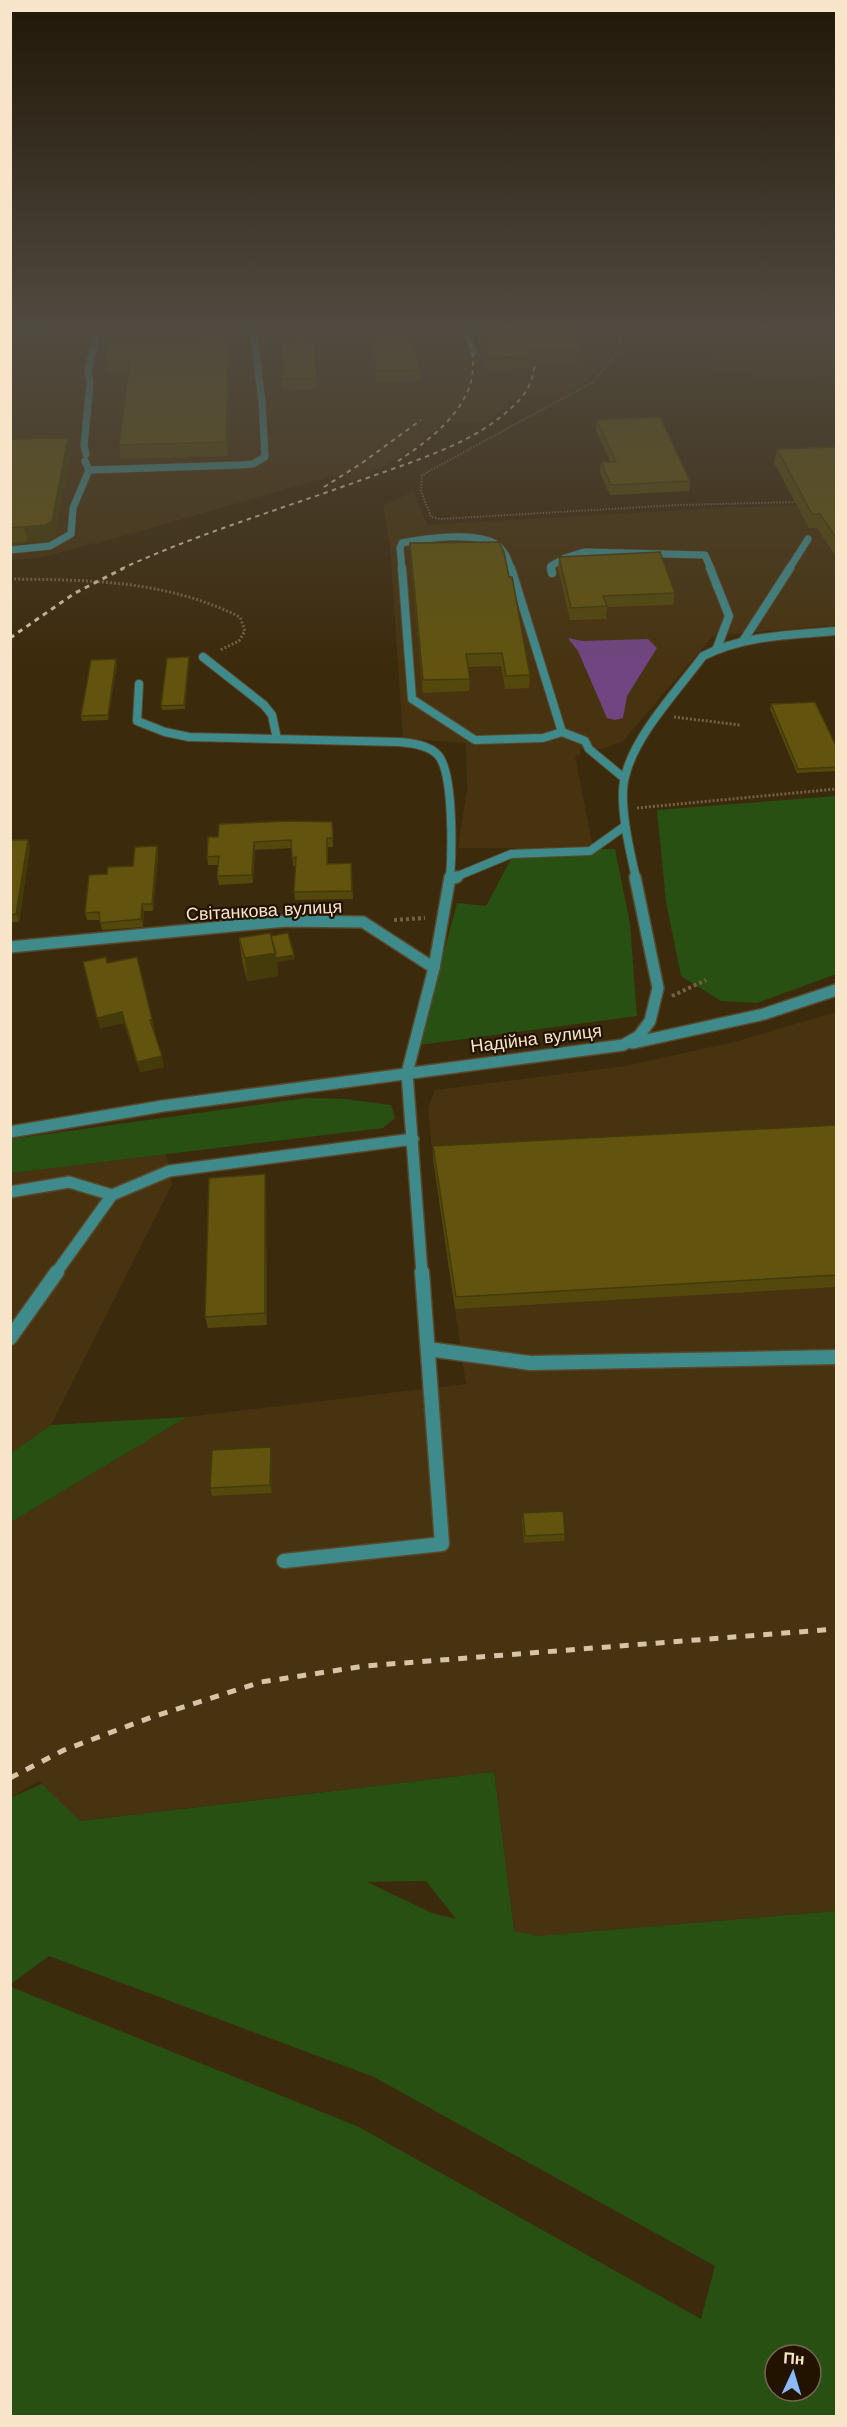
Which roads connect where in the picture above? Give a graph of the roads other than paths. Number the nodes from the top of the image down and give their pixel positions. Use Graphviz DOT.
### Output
graph roads {
  1 [pos="86,441"];
  2 [pos="265,441"];
  3 [pos="74,447"];
  4 [pos="85,454"];
  5 [pos="89,470"];
  6 [pos="808,539"];
  7 [pos="10,550"];
  8 [pos="552,573"];
  9 [pos="837,631"];
  10 [pos="742,640"];
  11 [pos="717,648"];
  12 [pos="203,657"];
  13 [pos="139,684"];
  14 [pos="562,732"];
  15 [pos="277,739"];
  16 [pos="624,777"];
  17 [pos="625,826"];
  18 [pos="451,879"];
  19 [pos="10,947"];
  20 [pos="434,968"];
  21 [pos="837,990"];
  22 [pos="623,1045"];
  23 [pos="407,1073"];
  24 [pos="10,1132"];
  25 [pos="414,1140"];
  26 [pos="10,1192"];
  27 [pos="112,1195"];
  28 [pos="10,1338"];
  29 [pos="428,1349"];
  30 [pos="837,1357"];
  31 [pos="284,1561"];
  1 -- 4 [label="street"];
  2 -- 5 [label="street"];
  3 -- 4 [label="street"];
  4 -- 5 [label="street"];
  5 -- 7 [label="street"];
  6 -- 10 [label="street"];
  8 -- 11 [label="street"];
  9 -- 10 [label="street"];
  10 -- 11 [label="street"];
  11 -- 16 [label="street, Надійна вулиця"];
  12 -- 15 [label="street"];
  13 -- 15 [label="street"];
  14 -- 14 [label="street"];
  14 -- 16 [label="street"];
  15 -- 18 [label="street"];
  16 -- 17 [label="street, Надійна вулиця"];
  17 -- 18 [label="street"];
  17 -- 22 [label="street, Надійна вулиця"];
  18 -- 20 [label="street"];
  19 -- 20 [label="street, Світанкова вулиця"];
  20 -- 23 [label="street"];
  21 -- 22 [label="street"];
  22 -- 23 [label="street, Надійна вулиця"];
  23 -- 24 [label="street, Надійна вулиця"];
  23 -- 25 [label="street"];
  25 -- 27 [label="street"];
  25 -- 29 [label="street"];
  26 -- 27 [label="street"];
  27 -- 28 [label="street"];
  29 -- 30 [label="street"];
  29 -- 31 [label="street"];
}
